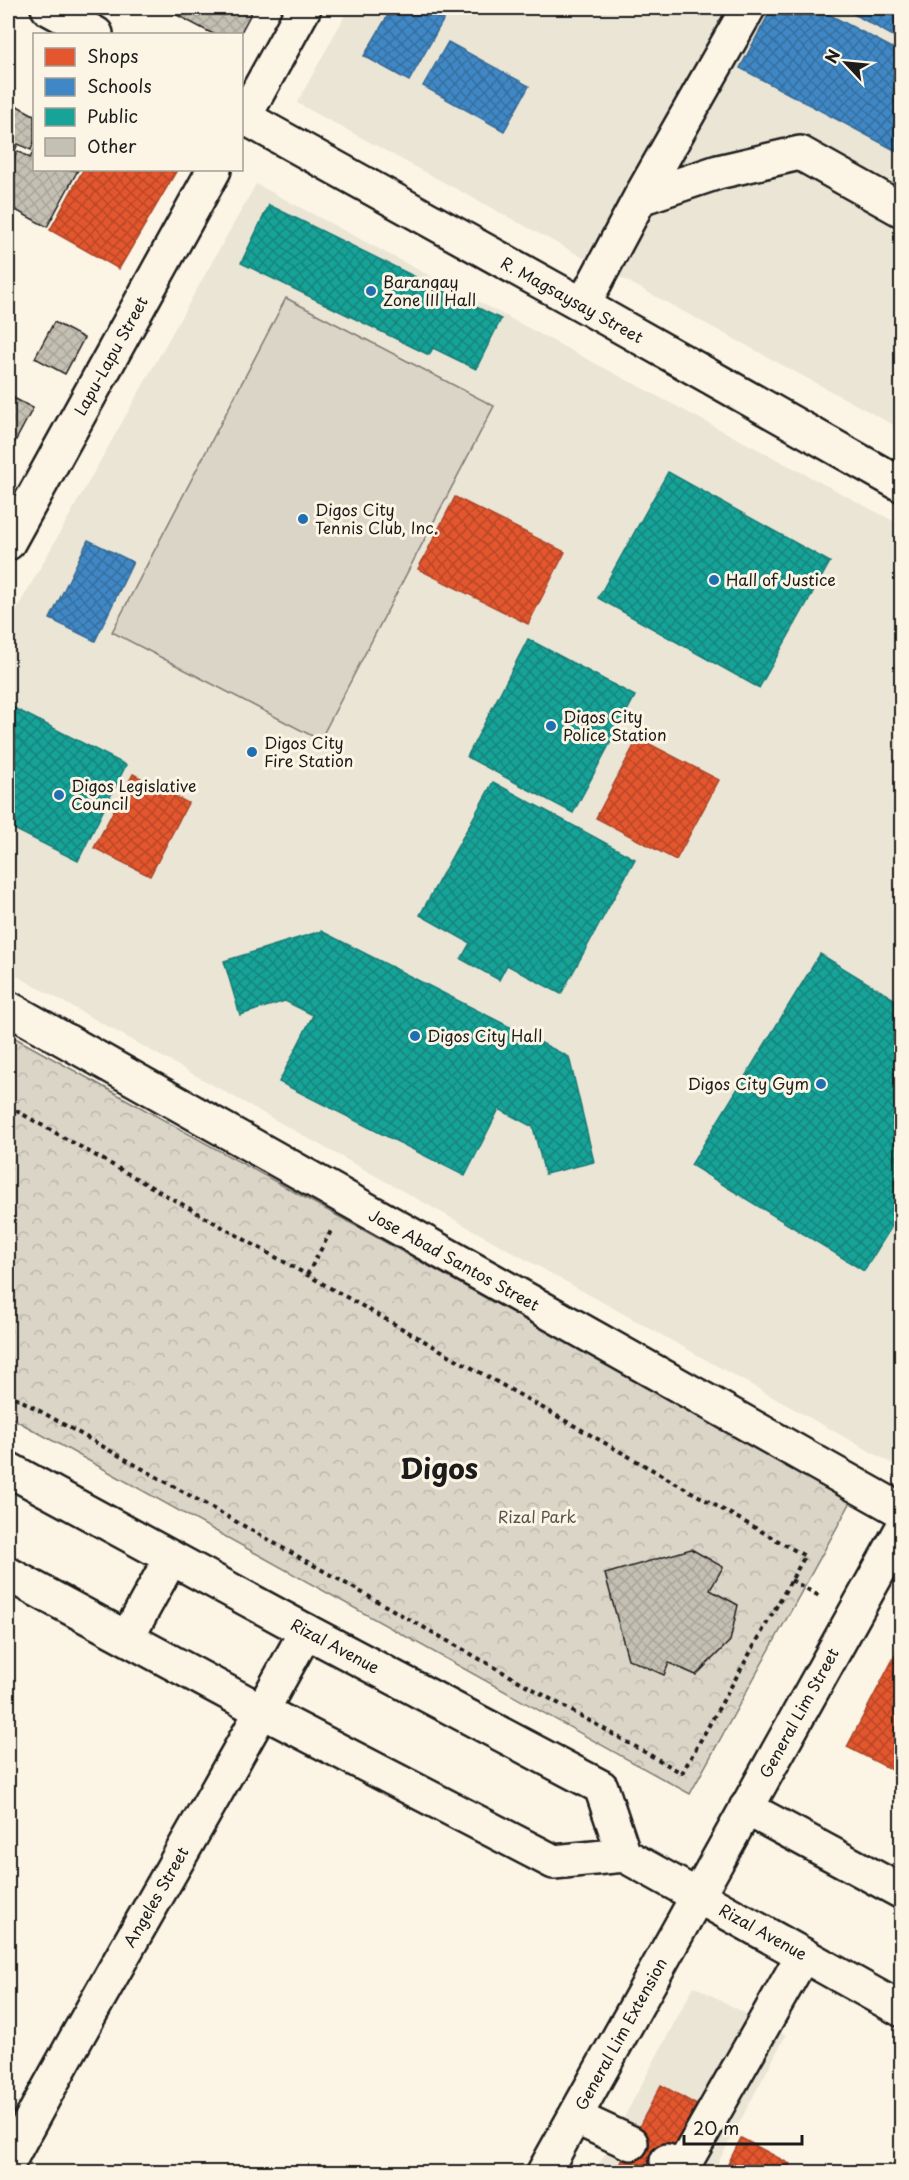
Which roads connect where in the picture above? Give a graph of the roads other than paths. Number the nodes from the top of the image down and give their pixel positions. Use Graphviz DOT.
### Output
graph roads {
  1 [pos="48,8"];
  2 [pos="304,8"];
  3 [pos="748,8"];
  4 [pos="94,33"];
  5 [pos="243,116"];
  6 [pos="243,119"];
  7 [pos="213,171"];
  8 [pos="640,198"];
  9 [pos="902,210"];
  10 [pos="583,305"];
  11 [pos="902,485"];
  12 [pos="12,522"];
  13 [pos="8,1008"];
  14 [pos="8,1469"];
  15 [pos="902,1511"];
  16 [pos="902,1529"];
  17 [pos="171,1558"];
  18 [pos="8,1574"];
  19 [pos="306,1631"];
  20 [pos="127,1638"];
  21 [pos="262,1711"];
  22 [pos="746,1808"];
  23 [pos="624,1855"];
  24 [pos="902,1892"];
  25 [pos="698,1896"];
  26 [pos="803,1954"];
  27 [pos="902,2010"];
  28 [pos="575,2117"];
  29 [pos="631,2143"];
  30 [pos="667,2161"];
  31 [pos="8,2163"];
  32 [pos="544,2172"];
  1 -- 4 [label="street"];
  2 -- 5 [label="street"];
  3 -- 8 [label="street"];
  6 -- 10 [label="street, R. Magsaysay Street"];
  7 -- 12 [label="street, Lapu-Lapu Street"];
  8 -- 9 [label="street"];
  8 -- 10 [label="street"];
  10 -- 11 [label="street, R. Magsaysay Street"];
  13 -- 15 [label="street, Jose Abad Santos Street"];
  14 -- 17 [label="street, Rizal Avenue"];
  16 -- 22 [label="street, General Lim Street"];
  17 -- 19 [label="street, Rizal Avenue"];
  17 -- 20 [label="street"];
  18 -- 20 [label="street"];
  19 -- 21 [label="street, Angeles Street"];
  19 -- 23 [label="street, Rizal Avenue"];
  20 -- 21 [label="street"];
  21 -- 23 [label="street"];
  21 -- 31 [label="street, Angeles Street"];
  22 -- 24 [label="street"];
  22 -- 25 [label="street, General Lim Street"];
  23 -- 25 [label="street, Rizal Avenue"];
  25 -- 26 [label="street, Rizal Avenue"];
  25 -- 28 [label="street, General Lim Extension"];
  26 -- 27 [label="street, Rizal Avenue"];
  26 -- 30 [label="street"];
  28 -- 29 [label="street"];
  28 -- 32 [label="street, General Lim Extension"];
}
